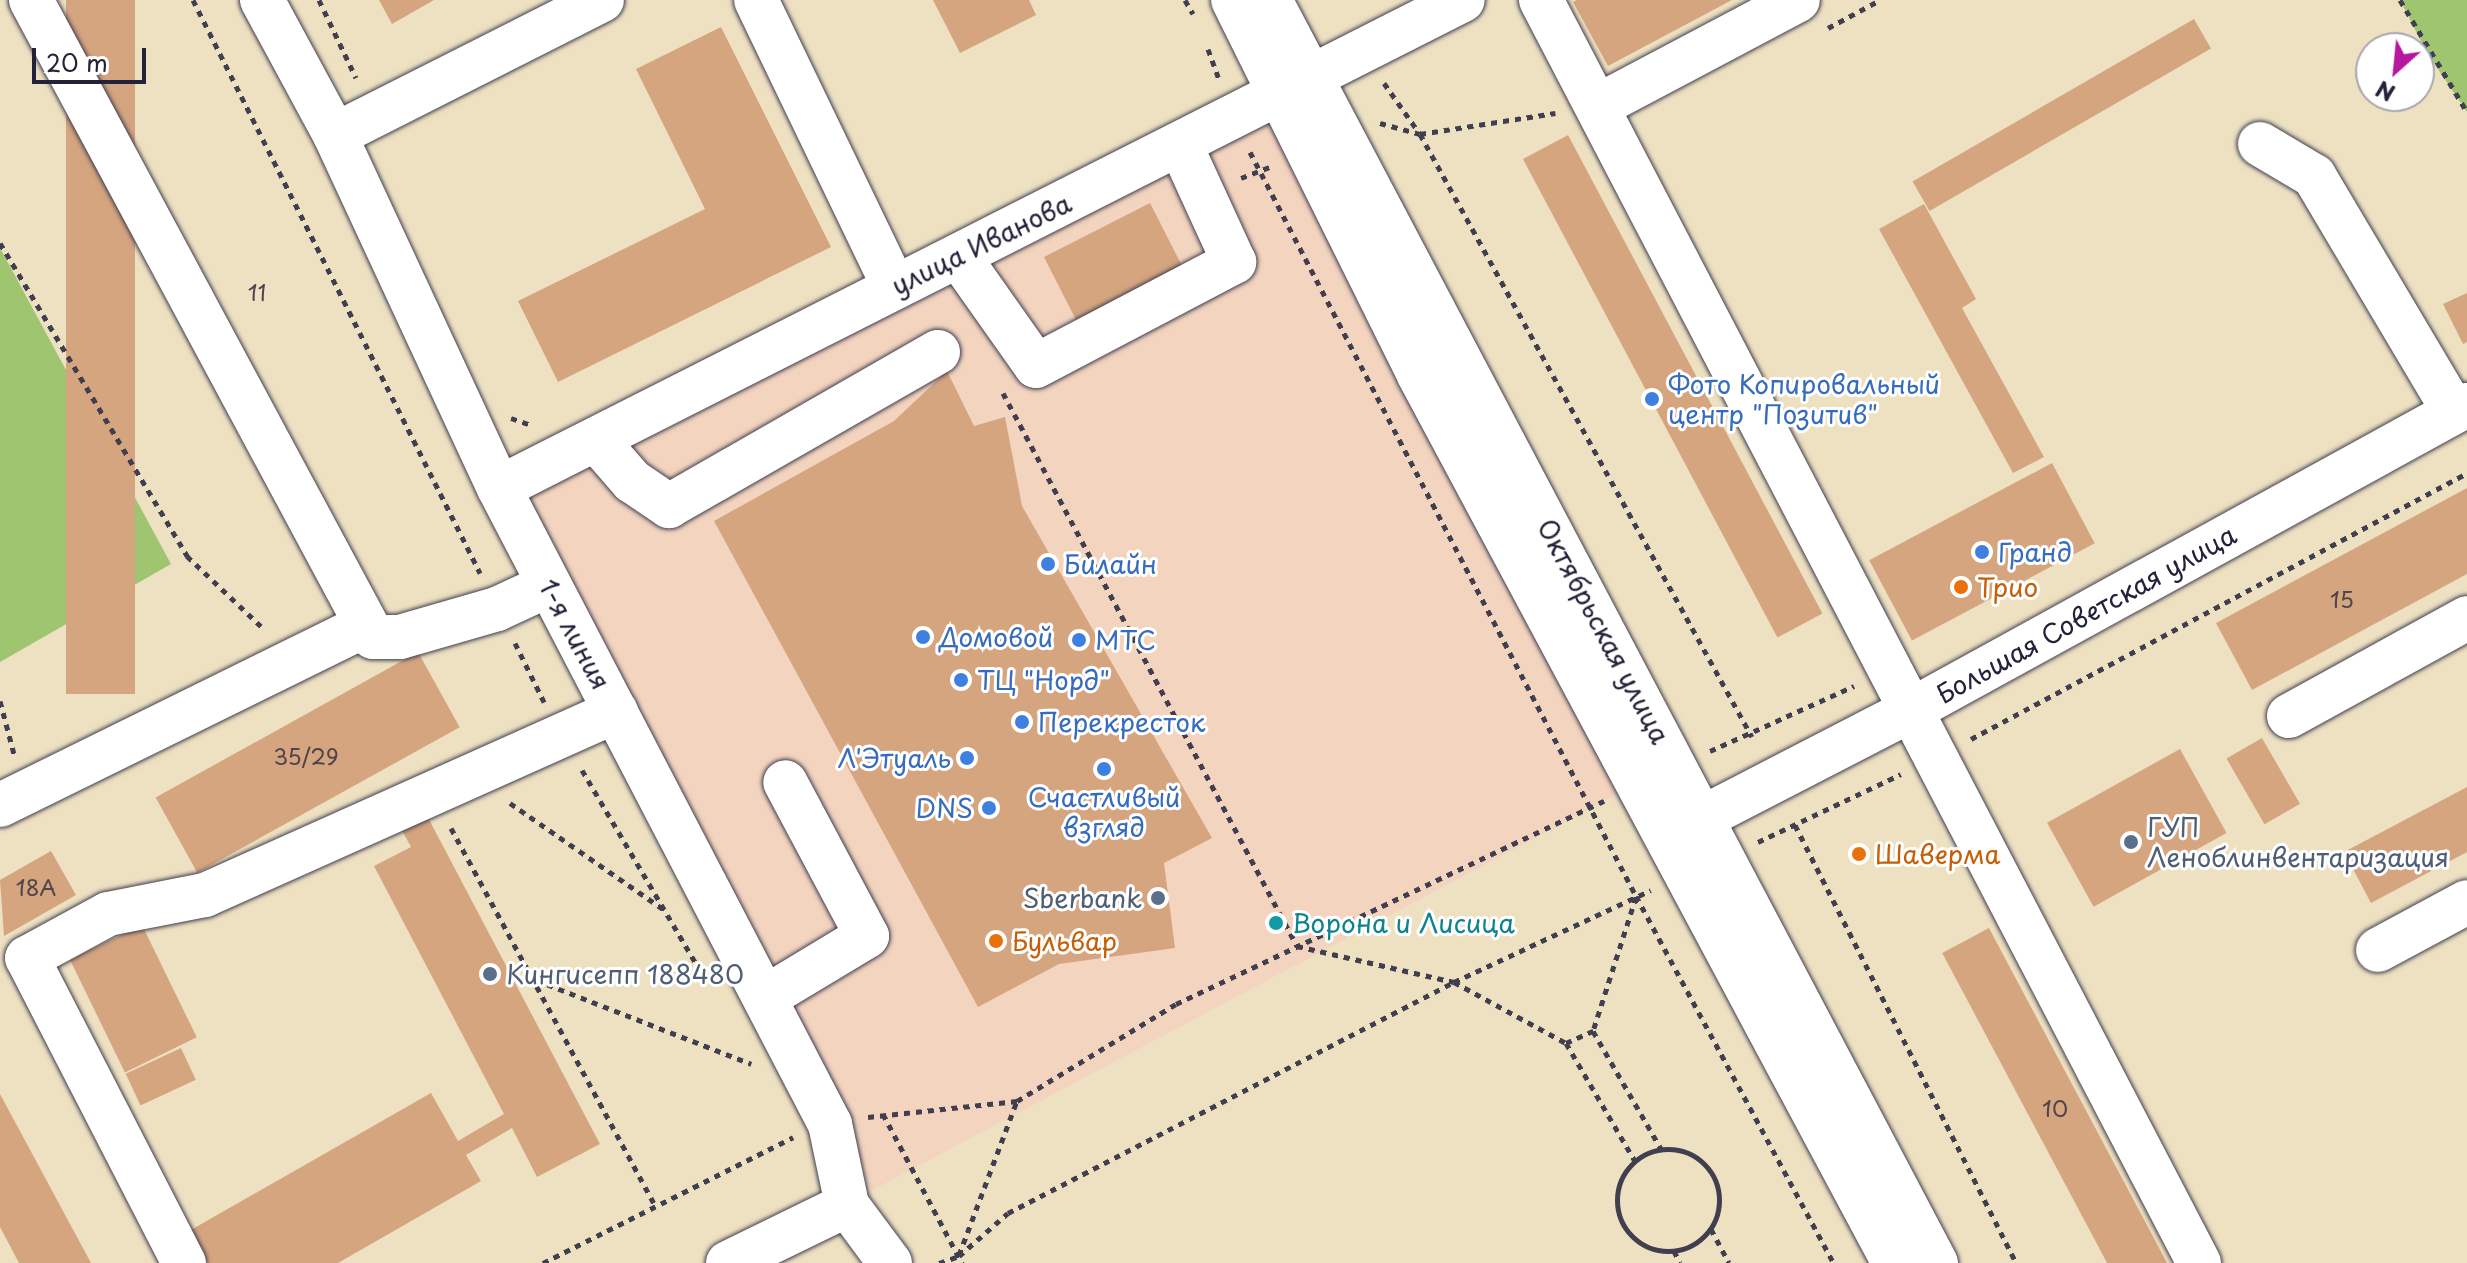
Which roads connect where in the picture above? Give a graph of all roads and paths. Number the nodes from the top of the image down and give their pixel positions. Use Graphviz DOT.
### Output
graph roads {
  1 [pos="31,0"];
  2 [pos="262,0"];
  3 [pos="319,0"];
  4 [pos="602,0"];
  5 [pos="756,0"];
  6 [pos="1185,0"];
  7 [pos="1270,0"];
  8 [pos="1463,0"];
  9 [pos="1541,0"];
  10 [pos="1798,0"];
  11 [pos="2400,0"];
  12 [pos="1214,10"];
  13 [pos="1205,40"];
  14 [pos="1353,58"];
  15 [pos="1295,85"];
  16 [pos="1598,106"];
  17 [pos="2467,112"];
  18 [pos="375,117"];
  19 [pos="1233,117"];
  20 [pos="1420,134"];
  21 [pos="335,135"];
  22 [pos="1180,144"];
  23 [pos="2260,144"];
  24 [pos="1327,147"];
  25 [pos="1258,168"];
  26 [pos="1205,198"];
  27 [pos="0,243"];
  28 [pos="959,257"];
  29 [pos="894,287"];
  30 [pos="938,352"];
  31 [pos="996,380"];
  32 [pos="2461,408"];
  33 [pos="598,442"];
  34 [pos="2467,473"];
  35 [pos="499,488"];
  36 [pos="549,585"];
  37 [pos="2467,618"];
  38 [pos="366,625"];
  39 [pos="263,628"];
  40 [pos="0,701"];
  41 [pos="1913,709"];
  42 [pos="616,711"];
  43 [pos="2289,716"];
  44 [pos="1938,757"];
  45 [pos="15,760"];
  46 [pos="470,775"];
  47 [pos="1772,781"];
  48 [pos="785,782"];
  49 [pos="430,792"];
  50 [pos="0,805"];
  51 [pos="1702,818"];
  52 [pos="1795,824"];
  53 [pos="1703,867"];
  54 [pos="1636,896"];
  55 [pos="2467,902"];
  56 [pos="665,910"];
  57 [pos="2378,950"];
  58 [pos="535,980"];
  59 [pos="1454,982"];
  60 [pos="766,997"];
  61 [pos="1593,1031"];
  62 [pos="1566,1043"];
  63 [pos="756,1066"];
  64 [pos="1017,1101"];
  65 [pos="883,1114"];
  66 [pos="830,1124"];
  67 [pos="1661,1149"];
  68 [pos="1635,1161"];
  69 [pos="847,1205"];
  70 [pos="655,1206"];
  71 [pos="1711,1229"];
  72 [pos="1674,1251"];
  73 [pos="959,1256"];
  74 [pos="184,1263"];
  75 [pos="543,1263"];
  76 [pos="728,1263"];
  77 [pos="890,1263"];
  78 [pos="939,1263"];
  79 [pos="962,1263"];
  80 [pos="1680,1263"];
  81 [pos="1729,1263"];
  82 [pos="1834,1263"];
  83 [pos="1894,1263"];
  84 [pos="1936,1263"];
  85 [pos="2016,1263"];
  86 [pos="2199,1263"];
  1 -- 38 [label="street"];
  2 -- 21 [label="street, 1-я линия"];
  3 -- 18 [label="path"];
  4 -- 18 [label="street"];
  5 -- 29 [label="street"];
  6 -- 12 [label="path"];
  7 -- 15 [label="street, Октябрьская улица"];
  8 -- 14 [label="street, улица Иванова"];
  9 -- 16 [label="street"];
  10 -- 16 [label="street"];
  11 -- 17 [label="path"];
  12 -- 15 [label="street"];
  13 -- 19 [label="path"];
  14 -- 15 [label="street, улица Иванова"];
  14 -- 20 [label="path"];
  15 -- 19 [label="street, улица Иванова"];
  15 -- 24 [label="street, Октябрьская улица"];
  16 -- 20 [label="path"];
  16 -- 41 [label="street"];
  18 -- 21 [label="street"];
  19 -- 22 [label="street, улица Иванова"];
  19 -- 25 [label="path"];
  20 -- 24 [label="path"];
  20 -- 47 [label="path"];
  21 -- 35 [label="street, 1-я линия"];
  22 -- 26 [label="street"];
  22 -- 28 [label="street, улица Иванова"];
  23 -- 32 [label="street"];
  24 -- 25 [label="path"];
  24 -- 51 [label="street, Октябрьская улица"];
  24 -- 53 [label="street"];
  25 -- 26 [label="path"];
  25 -- 54 [label="path"];
  26 -- 28 [label="street"];
  27 -- 39 [label="path"];
  28 -- 29 [label="street, улица Иванова"];
  29 -- 33 [label="street, улица Иванова"];
  30 -- 33 [label="street"];
  31 -- 59 [label="path"];
  32 -- 41 [label="street, Большая Советская улица"];
  33 -- 35 [label="street, улица Иванова"];
  34 -- 44 [label="path"];
  35 -- 36 [label="street, 1-я линия"];
  36 -- 38 [label="street"];
  36 -- 42 [label="street, 1-я линия"];
  37 -- 43 [label="street"];
  38 -- 50 [label="street"];
  40 -- 45 [label="path"];
  41 -- 44 [label="street"];
  41 -- 47 [label="street, Большая Советская улица"];
  42 -- 46 [label="street"];
  42 -- 60 [label="street, 1-я линия"];
  44 -- 52 [label="path"];
  44 -- 86 [label="street"];
  46 -- 49 [label="street"];
  46 -- 56 [label="path"];
  47 -- 51 [label="street, Большая Советская улица"];
  47 -- 52 [label="path"];
  48 -- 60 [label="street"];
  49 -- 58 [label="path"];
  49 -- 74 [label="street"];
  51 -- 53 [label="street, Октябрьская улица"];
  52 -- 53 [label="path"];
  52 -- 85 [label="path"];
  53 -- 54 [label="path"];
  53 -- 83 [label="street"];
  53 -- 84 [label="street, Октябрьская улица"];
  54 -- 59 [label="path"];
  54 -- 61 [label="path"];
  54 -- 82 [label="path"];
  55 -- 57 [label="street"];
  58 -- 63 [label="path"];
  58 -- 70 [label="path"];
  59 -- 62 [label="path"];
  59 -- 73 [label="path"];
  60 -- 66 [label="street, 1-я линия"];
  61 -- 62 [label="path"];
  61 -- 67 [label="path"];
  62 -- 68 [label="path"];
  64 -- 73 [label="path"];
  65 -- 73 [label="path"];
  66 -- 69 [label="street, 1-я линия"];
  66 -- 70 [label="path"];
  67 -- 68 [label="path"];
  67 -- 71 [label="path"];
  68 -- 72 [label="path"];
  69 -- 76 [label="street"];
  69 -- 77 [label="street, 1-я линия"];
  70 -- 75 [label="path"];
  71 -- 72 [label="path"];
  71 -- 81 [label="path"];
  72 -- 80 [label="path"];
  73 -- 78 [label="path"];
  73 -- 79 [label="path"];
}
